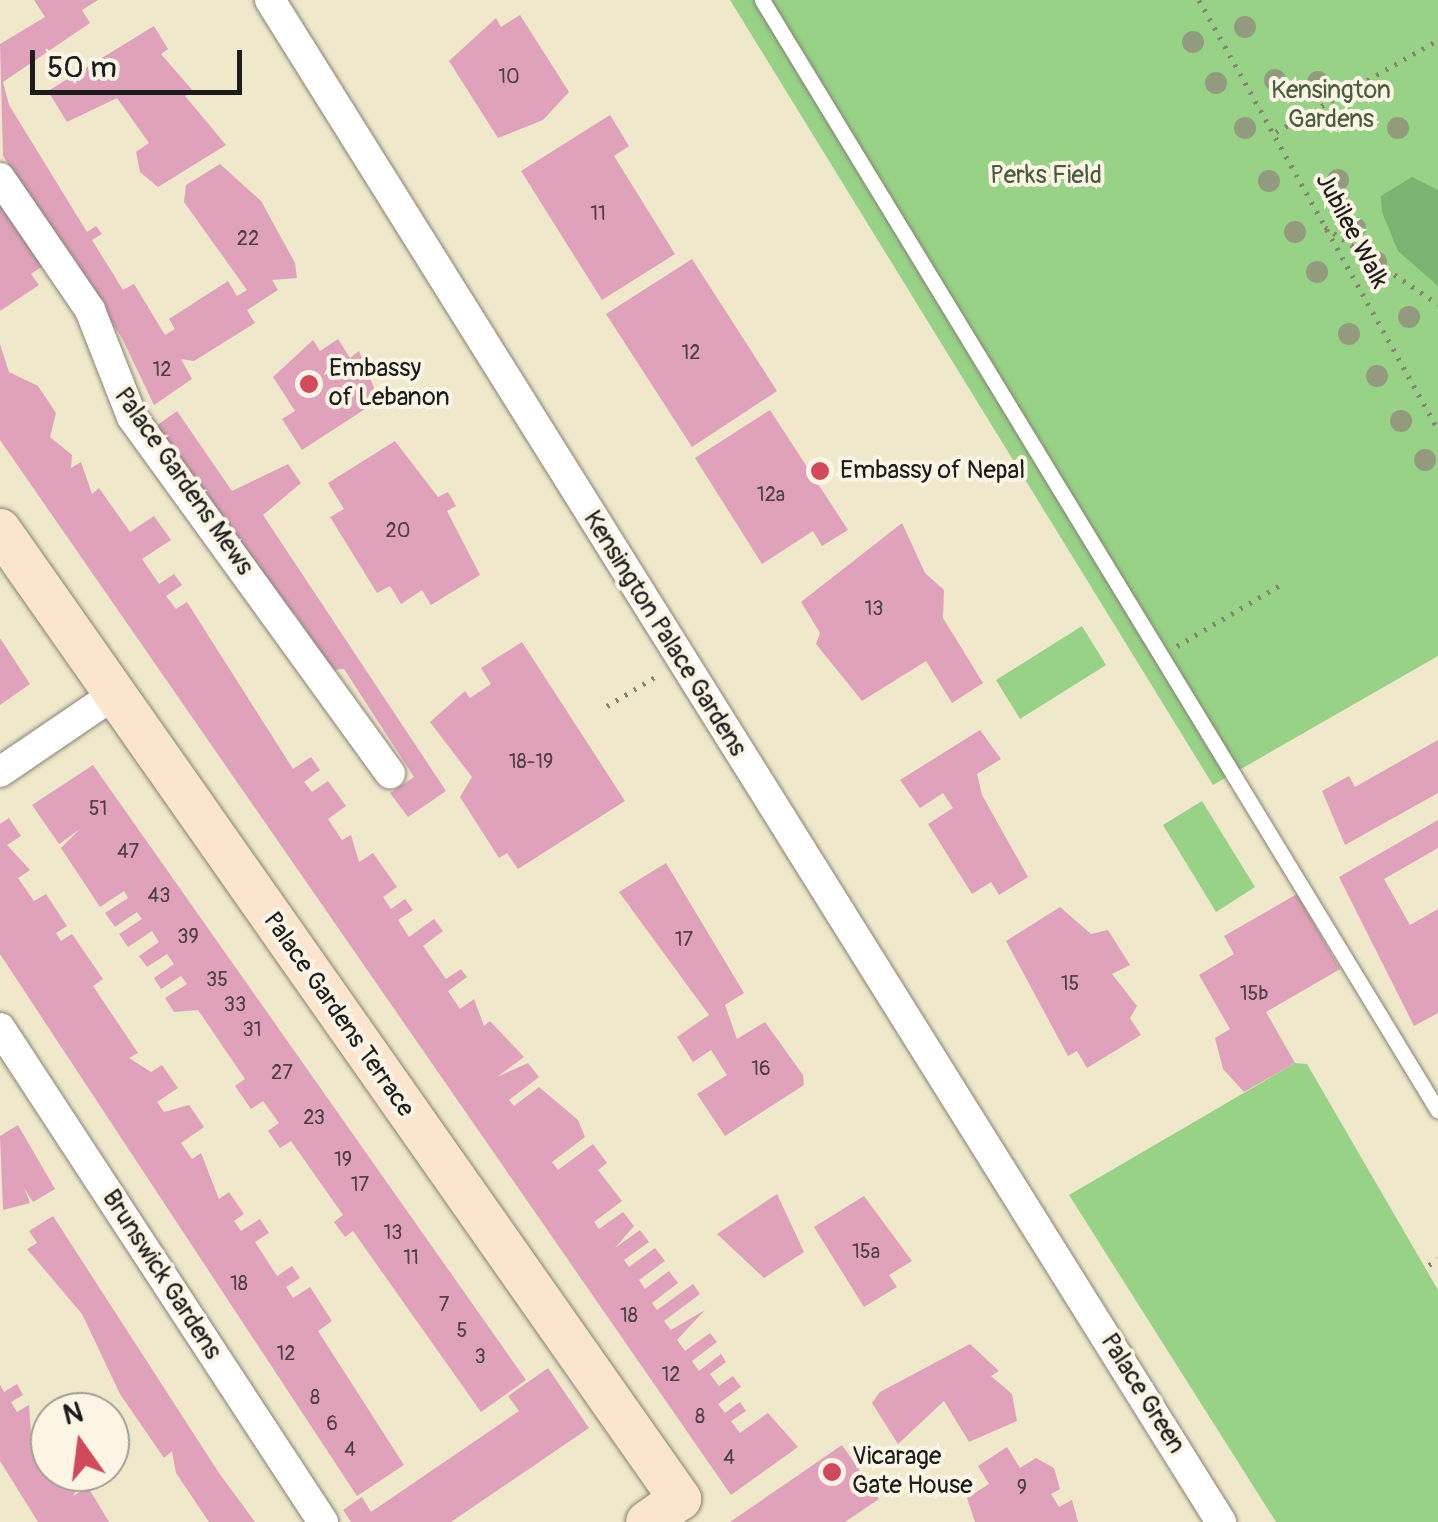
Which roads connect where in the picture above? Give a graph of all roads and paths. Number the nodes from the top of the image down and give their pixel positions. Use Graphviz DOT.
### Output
graph roads {
  1 [pos="270,0"];
  2 [pos="762,0"];
  3 [pos="1199,0"];
  4 [pos="1438,40"];
  5 [pos="1276,132"];
  6 [pos="0,178"];
  7 [pos="1323,225"];
  8 [pos="1438,304"];
  9 [pos="1438,429"];
  10 [pos="0,530"];
  11 [pos="1282,584"];
  12 [pos="1166,652"];
  13 [pos="647,682"];
  14 [pos="112,696"];
  15 [pos="608,706"];
  16 [pos="0,772"];
  17 [pos="390,774"];
  18 [pos="0,1028"];
  19 [pos="10,1065"];
  20 [pos="1438,1111"];
  21 [pos="1438,1260"];
  22 [pos="1062,1265"];
  23 [pos="1429,1265"];
  24 [pos="663,1510"];
  25 [pos="323,1522"];
  26 [pos="1221,1522"];
  1 -- 22 [label="street, Kensington Palace Gardens"];
  2 -- 12 [label="lane"];
  3 -- 5 [label="path, Jubilee Walk"];
  4 -- 5 [label="path"];
  5 -- 7 [label="path, Jubilee Walk"];
  6 -- 17 [label="street, Palace Gardens Mews"];
  7 -- 8 [label="path"];
  7 -- 9 [label="path, Jubilee Walk"];
  10 -- 14 [label="main road, Palace Gardens Terrace"];
  11 -- 12 [label="path"];
  12 -- 20 [label="lane"];
  13 -- 15 [label="path"];
  14 -- 16 [label="street"];
  14 -- 24 [label="main road, Palace Gardens Terrace"];
  18 -- 19 [label="street, Brunswick Gardens"];
  19 -- 25 [label="street, Brunswick Gardens"];
  21 -- 23 [label="path"];
  22 -- 26 [label="street, Palace Green"];
}
